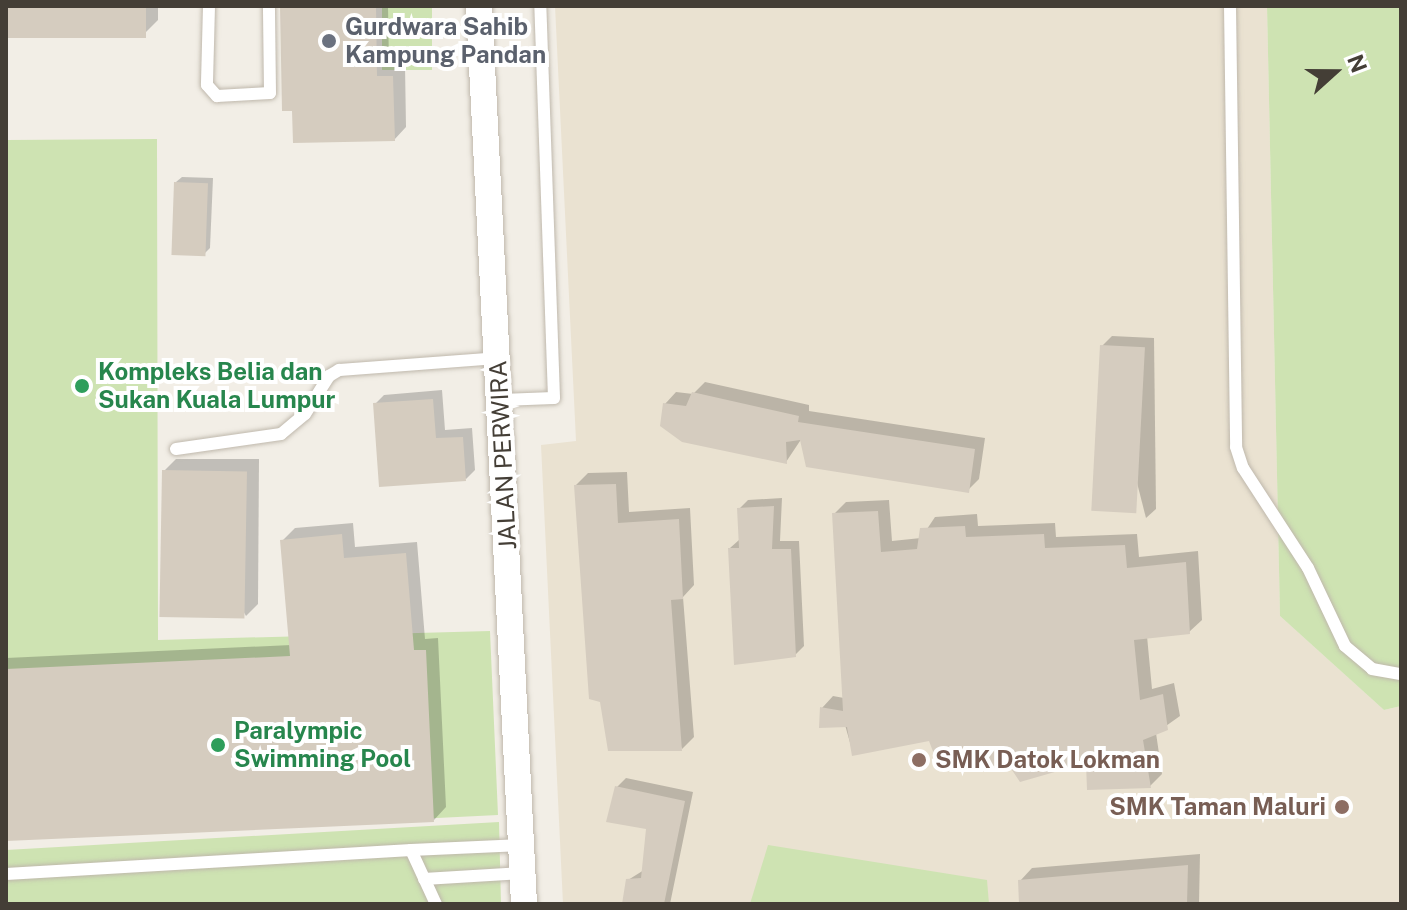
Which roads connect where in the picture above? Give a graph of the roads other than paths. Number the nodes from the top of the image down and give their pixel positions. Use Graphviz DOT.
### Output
graph roads {
  1 [pos="209,6"];
  2 [pos="269,6"];
  3 [pos="479,6"];
  4 [pos="540,6"];
  5 [pos="1230,6"];
  6 [pos="498,358"];
  7 [pos="501,400"];
  8 [pos="176,449"];
  9 [pos="1401,674"];
  10 [pos="521,845"];
  11 [pos="411,850"];
  12 [pos="523,873"];
  13 [pos="6,874"];
  14 [pos="424,879"];
  15 [pos="436,904"];
  16 [pos="524,904"];
  1 -- 2 [label="lane"];
  3 -- 6 [label="street, JALAN PERWIRA"];
  4 -- 7 [label="lane"];
  5 -- 9 [label="lane"];
  6 -- 7 [label="street, JALAN PERWIRA"];
  6 -- 8 [label="lane"];
  7 -- 10 [label="street, JALAN PERWIRA"];
  10 -- 11 [label="lane"];
  10 -- 12 [label="street, JALAN PERWIRA"];
  11 -- 13 [label="lane"];
  11 -- 14 [label="lane"];
  12 -- 14 [label="lane"];
  12 -- 16 [label="street, JALAN PERWIRA"];
  14 -- 15 [label="lane"];
}
